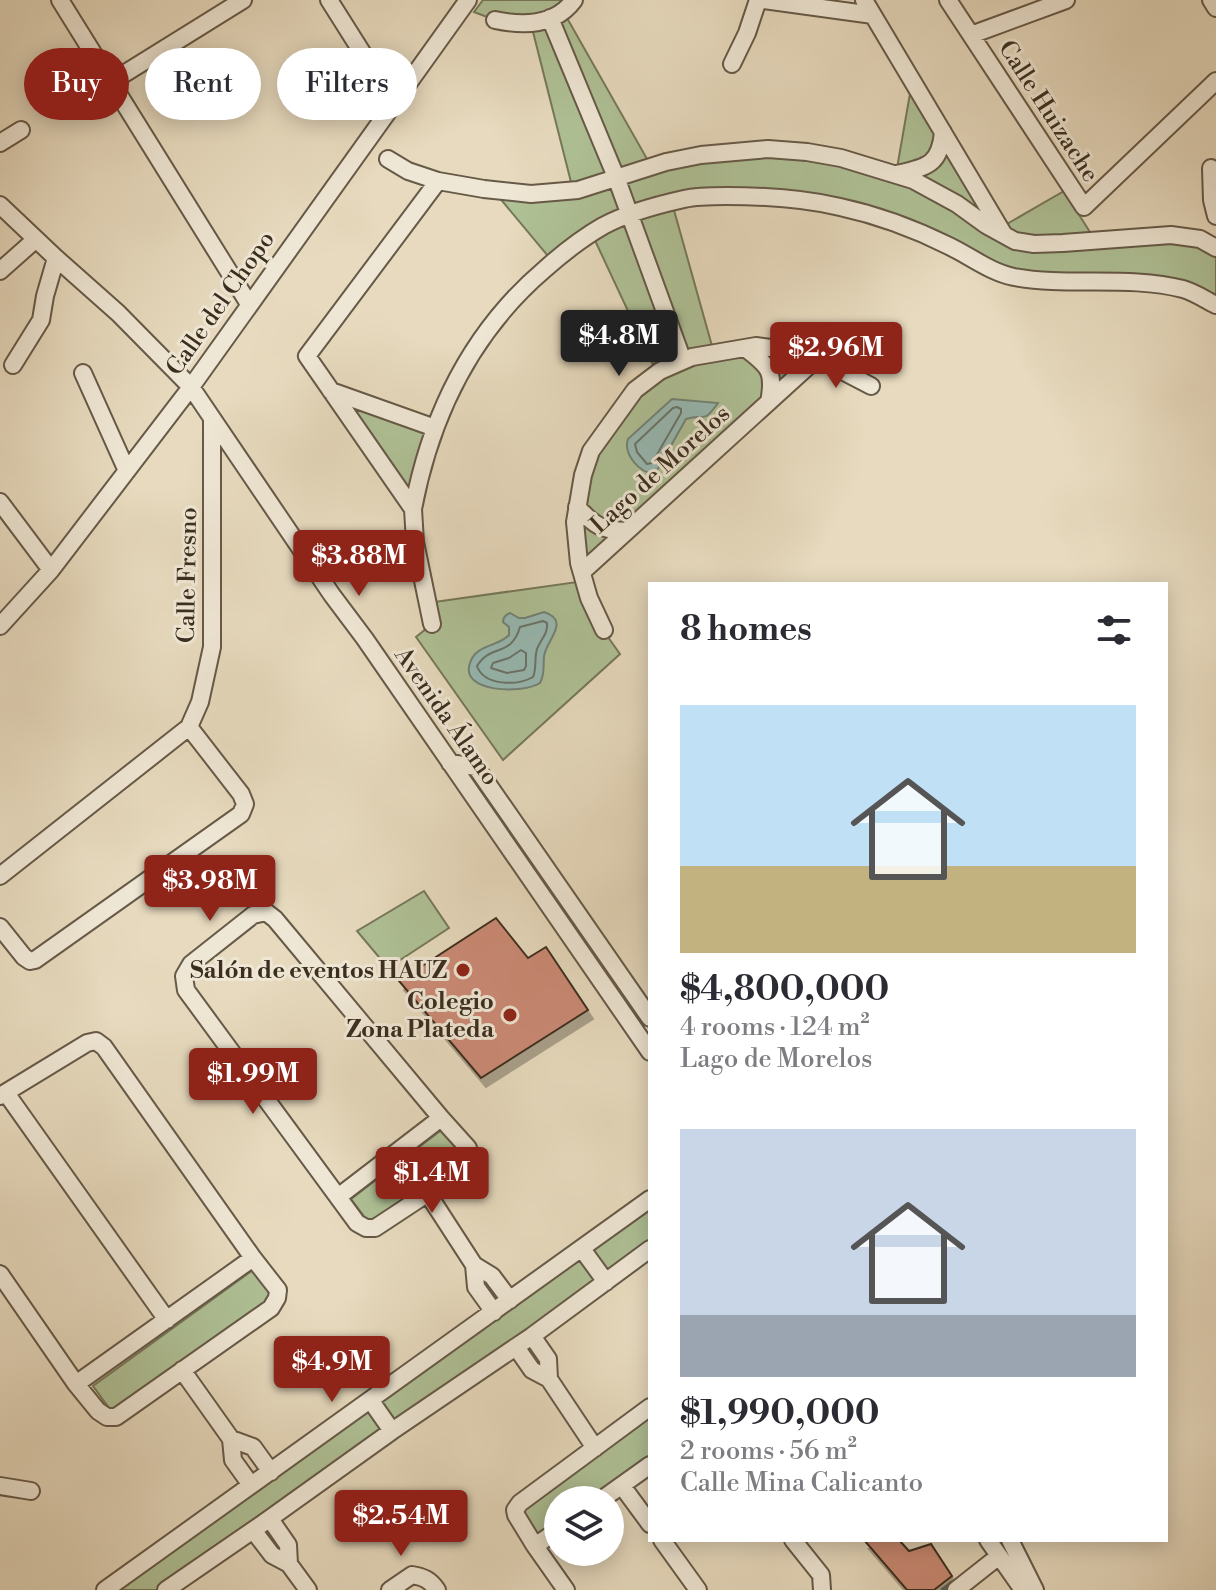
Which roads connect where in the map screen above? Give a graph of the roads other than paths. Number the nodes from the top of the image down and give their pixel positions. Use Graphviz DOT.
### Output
graph roads {
  1 [pos="60,0"];
  2 [pos="243,0"];
  3 [pos="329,0"];
  4 [pos="468,0"];
  5 [pos="574,0"];
  6 [pos="761,0"];
  7 [pos="864,0"];
  8 [pos="948,0"];
  9 [pos="1066,0"];
  10 [pos="1211,0"];
  11 [pos="1216,8"];
  12 [pos="873,15"];
  13 [pos="550,18"];
  14 [pos="495,20"];
  15 [pos="971,35"];
  16 [pos="90,48"];
  17 [pos="359,48"];
  18 [pos="732,64"];
  19 [pos="129,71"];
  20 [pos="417,71"];
  21 [pos="1216,81"];
  22 [pos="129,111"];
  23 [pos="382,120"];
  24 [pos="21,130"];
  25 [pos="943,132"];
  26 [pos="0,143"];
  27 [pos="388,159"];
  28 [pos="1211,168"];
  29 [pos="896,174"];
  30 [pos="616,177"];
  31 [pos="438,181"];
  32 [pos="2,204"];
  33 [pos="630,215"];
  34 [pos="1216,216"];
  35 [pos="1004,234"];
  36 [pos="36,239"];
  37 [pos="1216,248"];
  38 [pos="56,258"];
  39 [pos="0,271"];
  40 [pos="249,304"];
  41 [pos="1216,305"];
  42 [pos="745,348"];
  43 [pos="816,359"];
  44 [pos="683,361"];
  45 [pos="13,365"];
  46 [pos="83,373"];
  47 [pos="871,386"];
  48 [pos="191,387"];
  49 [pos="331,391"];
  50 [pos="769,402"];
  51 [pos="212,420"];
  52 [pos="435,428"];
  53 [pos="127,471"];
  54 [pos="0,502"];
  55 [pos="577,507"];
  56 [pos="413,509"];
  57 [pos="627,531"];
  58 [pos="51,570"];
  59 [pos="582,572"];
  60 [pos="432,624"];
  61 [pos="0,626"];
  62 [pos="604,630"];
  63 [pos="189,727"];
  64 [pos="450,763"];
  65 [pos="0,876"];
  66 [pos="0,927"];
  67 [pos="648,1015"];
  68 [pos="648,1049"];
  69 [pos="3,1094"];
  70 [pos="441,1118"];
  71 [pos="428,1194"];
  72 [pos="338,1197"];
  73 [pos="647,1207"];
  74 [pos="582,1249"];
  75 [pos="648,1250"];
  76 [pos="253,1258"];
  77 [pos="474,1265"];
  78 [pos="0,1274"];
  79 [pos="606,1282"];
  80 [pos="510,1300"];
  81 [pos="494,1312"];
  82 [pos="167,1320"];
  83 [pos="532,1336"];
  84 [pos="516,1347"];
  85 [pos="182,1370"];
  86 [pos="549,1379"];
  87 [pos="76,1384"];
  88 [pos="371,1401"];
  89 [pos="648,1408"];
  90 [pos="392,1431"];
  91 [pos="231,1439"];
  92 [pos="595,1448"];
  93 [pos="648,1466"];
  94 [pos="271,1472"];
  95 [pos="251,1485"];
  96 [pos="0,1486"];
  97 [pos="622,1486"];
  98 [pos="624,1489"];
  99 [pos="31,1491"];
  100 [pos="270,1519"];
  101 [pos="648,1521"];
  102 [pos="253,1530"];
  103 [pos="544,1540"];
  104 [pos="663,1542"];
  105 [pos="795,1542"];
  106 [pos="989,1542"];
  107 [pos="1011,1542"];
  108 [pos="535,1546"];
  109 [pos="999,1556"];
  110 [pos="289,1564"];
  111 [pos="109,1589"];
  112 [pos="166,1590"];
  113 [pos="308,1590"];
  114 [pos="390,1590"];
  115 [pos="437,1590"];
  116 [pos="566,1590"];
  117 [pos="698,1590"];
  118 [pos="822,1590"];
  119 [pos="956,1590"];
  120 [pos="1023,1590"];
  121 [pos="1035,1590"];
  1 -- 16 [label="street"];
  2 -- 19 [label="street"];
  3 -- 17 [label="street"];
  4 -- 20 [label="street, Calle del Chopo"];
  5 -- 13 [label="street"];
  6 -- 12 [label="street"];
  6 -- 18 [label="street"];
  7 -- 12 [label="street"];
  8 -- 15 [label="street, Calle Huizache"];
  9 -- 15 [label="street"];
  10 -- 11 [label="street"];
  12 -- 25 [label="street"];
  13 -- 14 [label="street"];
  13 -- 30 [label="street"];
  15 -- 21 [label="street, Calle Huizache"];
  22 -- 40 [label="street"];
  23 -- 40 [label="street, Calle del Chopo"];
  24 -- 26 [label="street"];
  25 -- 29 [label="street"];
  25 -- 35 [label="street"];
  27 -- 31 [label="street"];
  28 -- 34 [label="street"];
  29 -- 30 [label="street"];
  29 -- 35 [label="street"];
  30 -- 31 [label="street"];
  30 -- 33 [label="street"];
  31 -- 49 [label="street"];
  32 -- 36 [label="street, Avenida Álamo"];
  33 -- 41 [label="street"];
  33 -- 44 [label="street"];
  33 -- 52 [label="street"];
  35 -- 37 [label="street"];
  36 -- 38 [label="street, Avenida Álamo"];
  36 -- 39 [label="street"];
  38 -- 45 [label="street"];
  38 -- 48 [label="street, Avenida Álamo"];
  40 -- 48 [label="street, Calle del Chopo"];
  42 -- 43 [label="street, Lago de Morelos"];
  42 -- 44 [label="street, Lago de Morelos"];
  42 -- 50 [label="street"];
  43 -- 47 [label="street, Lago de Morelos"];
  43 -- 50 [label="street, Lago de Morelos"];
  44 -- 55 [label="street, Lago de Morelos"];
  46 -- 53 [label="street"];
  48 -- 51 [label="street, Avenida Álamo"];
  48 -- 53 [label="street, Calle del Chopo"];
  49 -- 52 [label="street"];
  49 -- 56 [label="street"];
  50 -- 57 [label="street, Lago de Morelos"];
  51 -- 63 [label="street, Calle Fresno"];
  51 -- 64 [label="street, Avenida Álamo"];
  52 -- 56 [label="street"];
  53 -- 58 [label="street, Calle del Chopo"];
  54 -- 58 [label="street"];
  55 -- 57 [label="street"];
  55 -- 59 [label="street, Lago de Morelos"];
  56 -- 60 [label="street"];
  57 -- 59 [label="street, Lago de Morelos"];
  58 -- 61 [label="street, Calle del Chopo"];
  59 -- 62 [label="street, Lago de Morelos"];
  63 -- 65 [label="street"];
  63 -- 66 [label="street"];
  64 -- 67 [label="street"];
  64 -- 68 [label="street, Avenida Álamo"];
  69 -- 76 [label="street"];
  69 -- 82 [label="street"];
  70 -- 71 [label="street"];
  70 -- 72 [label="street"];
  70 -- 72 [label="street"];
  71 -- 72 [label="street"];
  71 -- 77 [label="street"];
  73 -- 74 [label="street"];
  74 -- 79 [label="street"];
  74 -- 80 [label="street"];
  75 -- 79 [label="street"];
  76 -- 82 [label="street"];
  76 -- 85 [label="street"];
  77 -- 80 [label="street"];
  77 -- 81 [label="street"];
  78 -- 87 [label="street"];
  79 -- 83 [label="street"];
  80 -- 81 [label="street"];
  81 -- 88 [label="street"];
  82 -- 87 [label="street"];
  83 -- 84 [label="street"];
  83 -- 86 [label="street"];
  84 -- 86 [label="street"];
  84 -- 90 [label="street"];
  85 -- 87 [label="street"];
  85 -- 91 [label="street"];
  86 -- 92 [label="street"];
  88 -- 90 [label="street"];
  88 -- 94 [label="street"];
  89 -- 92 [label="street"];
  90 -- 100 [label="street"];
  91 -- 94 [label="street"];
  91 -- 95 [label="street"];
  92 -- 108 [label="street"];
  93 -- 97 [label="street"];
  94 -- 95 [label="street"];
  95 -- 111 [label="street"];
  96 -- 99 [label="street"];
  98 -- 101 [label="street"];
  100 -- 102 [label="street"];
  100 -- 110 [label="street"];
  102 -- 110 [label="street"];
  102 -- 112 [label="street"];
  103 -- 108 [label="street"];
  104 -- 117 [label="street"];
  105 -- 118 [label="street"];
  106 -- 109 [label="street"];
  107 -- 121 [label="street"];
  108 -- 116 [label="street"];
  109 -- 119 [label="street"];
  109 -- 120 [label="street"];
  110 -- 113 [label="street"];
  114 -- 115 [label="street"];
}
